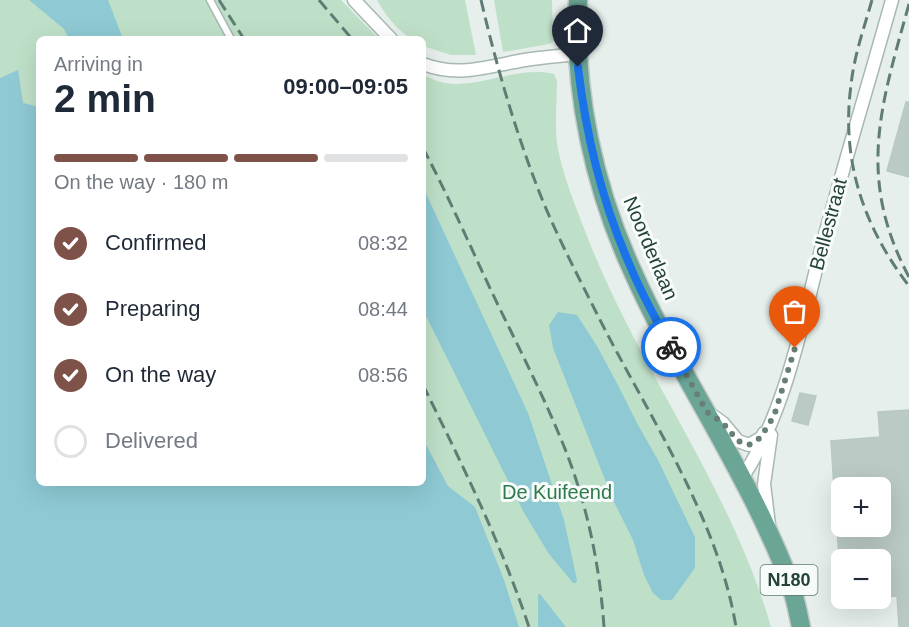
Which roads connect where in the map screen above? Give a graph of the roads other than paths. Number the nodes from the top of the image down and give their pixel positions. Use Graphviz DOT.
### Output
graph roads {
  1 [pos="210,0"];
  2 [pos="354,0"];
  3 [pos="578,0"];
  4 [pos="892,0"];
  5 [pos="229,36"];
  6 [pos="388,36"];
  7 [pos="576,54"];
  8 [pos="426,65"];
  9 [pos="707,412"];
  10 [pos="774,416"];
  11 [pos="742,478"];
  12 [pos="770,535"];
  13 [pos="801,627"];
  1 -- 5 [label="lane"];
  2 -- 6 [label="street"];
  3 -- 7 [label="main road, Noorderlaan / N180"];
  4 -- 10 [label="street, Bellestraat"];
  7 -- 8 [label="street"];
  7 -- 9 [label="main road, Noorderlaan / N180"];
  9 -- 10 [label="street"];
  9 -- 11 [label="main road, Noorderlaan / N180"];
  10 -- 11 [label="street, Bellestraat"];
  10 -- 12 [label="street"];
  11 -- 12 [label="main road, Noorderlaan / N180"];
  12 -- 13 [label="main road, Noorderlaan / N180"];
}
